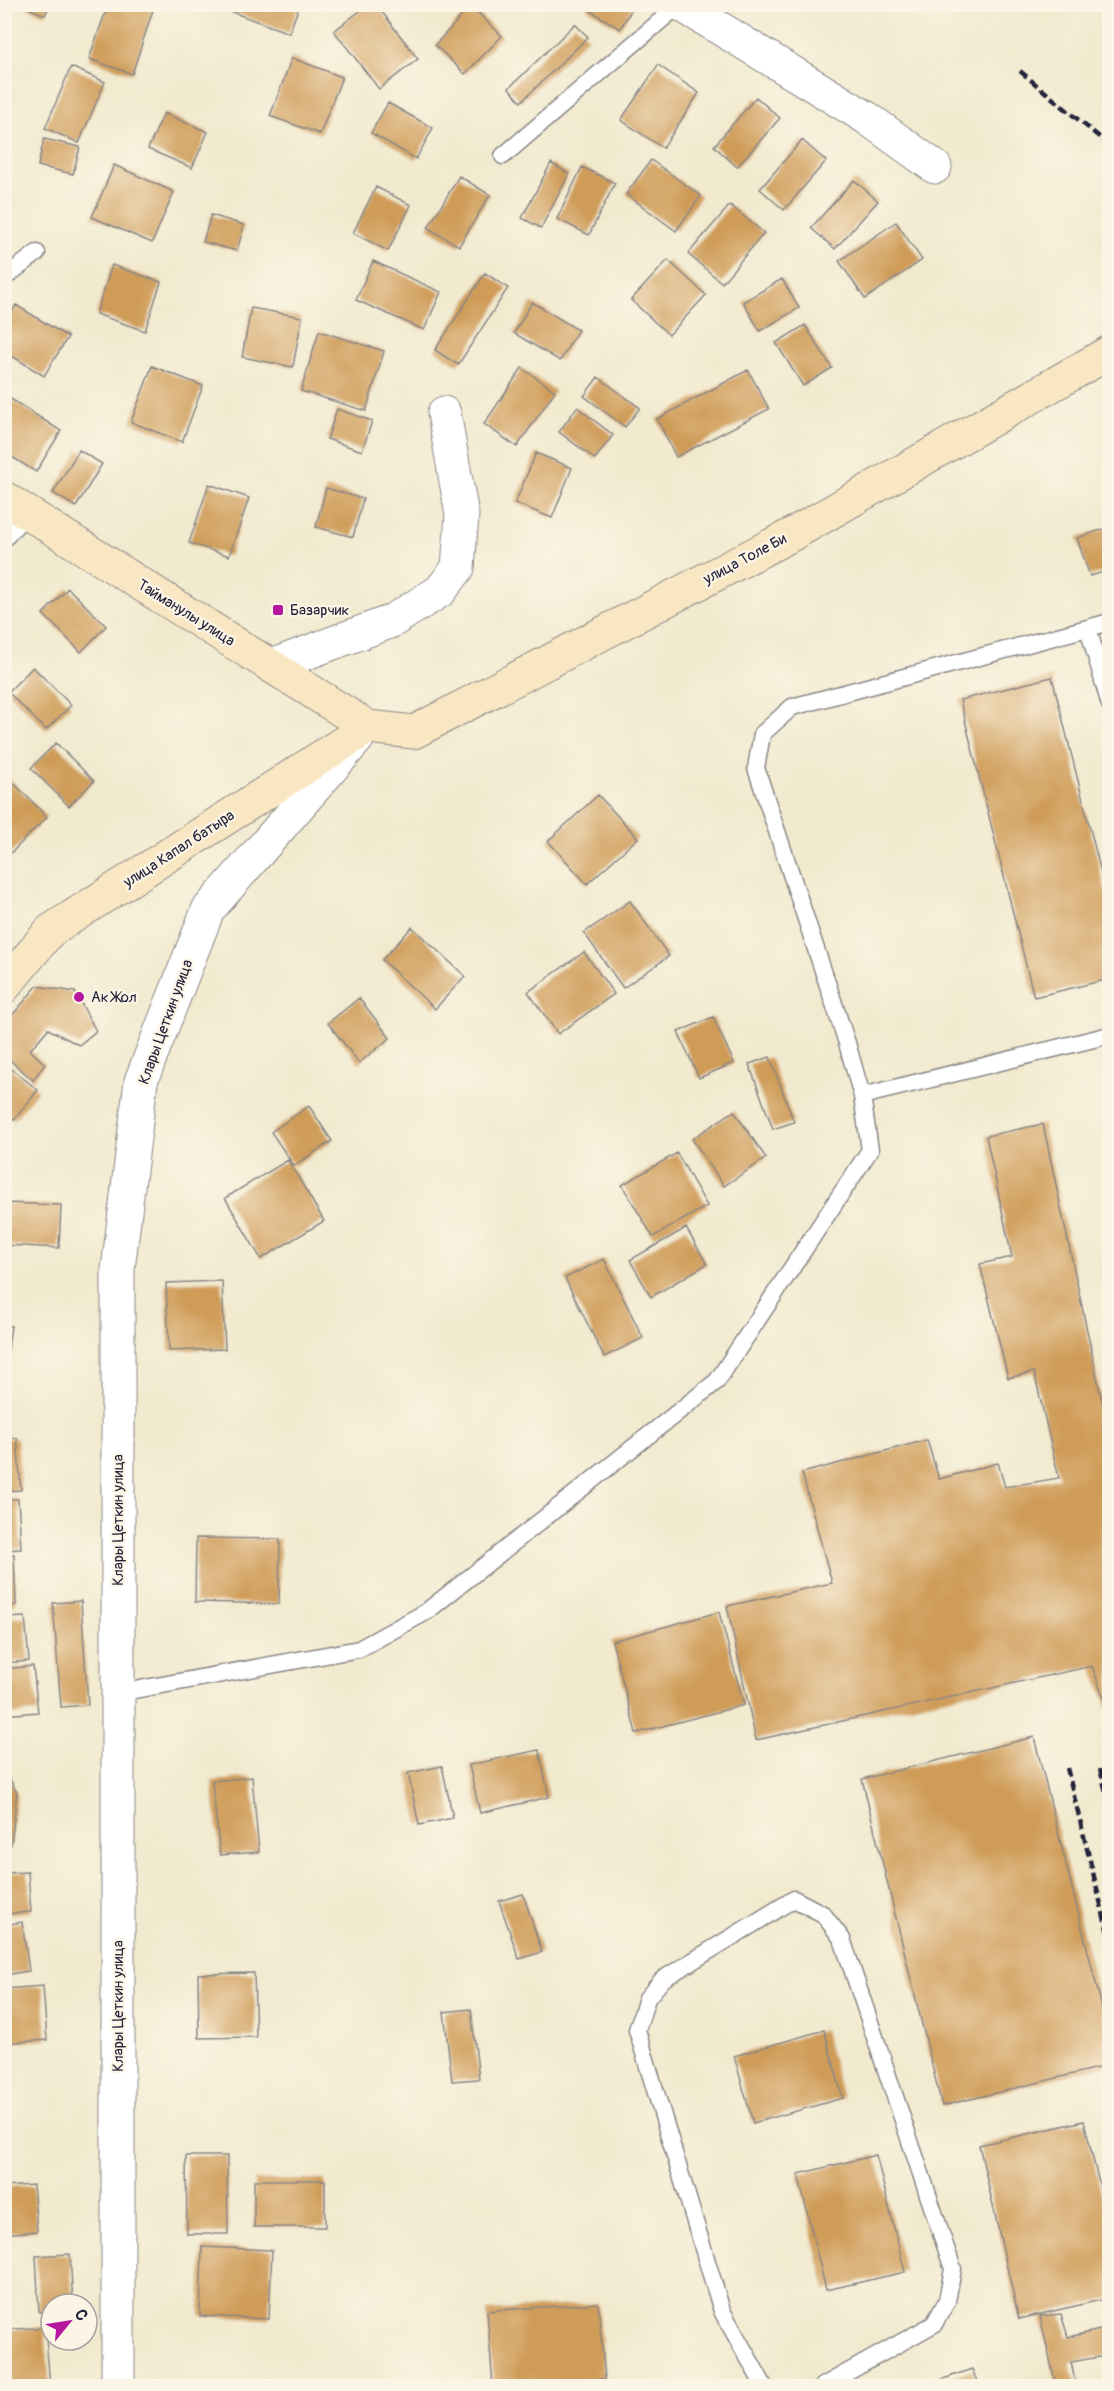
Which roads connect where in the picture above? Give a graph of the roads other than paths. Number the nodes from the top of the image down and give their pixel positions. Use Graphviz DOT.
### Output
graph roads {
  1 [pos="680,4"];
  2 [pos="503,156"];
  3 [pos="935,167"];
  4 [pos="37,253"];
  5 [pos="4,278"];
  6 [pos="1110,352"];
  7 [pos="444,413"];
  8 [pos="16,505"];
  9 [pos="4,539"];
  10 [pos="1110,622"];
  11 [pos="1088,628"];
  12 [pos="271,666"];
  13 [pos="1110,705"];
  14 [pos="368,727"];
  15 [pos="4,987"];
  16 [pos="1110,1035"];
  17 [pos="862,1096"];
  18 [pos="118,1693"];
  19 [pos="118,2386"];
  20 [pos="764,2386"];
  21 [pos="823,2386"];
  1 -- 2 [label="lane"];
  1 -- 3 [label="street"];
  4 -- 5 [label="lane"];
  6 -- 14 [label="main road, улица Толе Би"];
  7 -- 12 [label="street"];
  8 -- 9 [label="lane"];
  8 -- 12 [label="main road, Тайманулы улица"];
  10 -- 11 [label="lane"];
  11 -- 13 [label="lane"];
  11 -- 17 [label="lane"];
  12 -- 14 [label="main road, Тайманулы улица"];
  14 -- 15 [label="main road, улица Капал батыра"];
  14 -- 18 [label="street, Клары Цеткин улица"];
  16 -- 17 [label="lane"];
  17 -- 18 [label="lane"];
  18 -- 19 [label="street, Клары Цеткин улица"];
  20 -- 21 [label="lane"];
}
